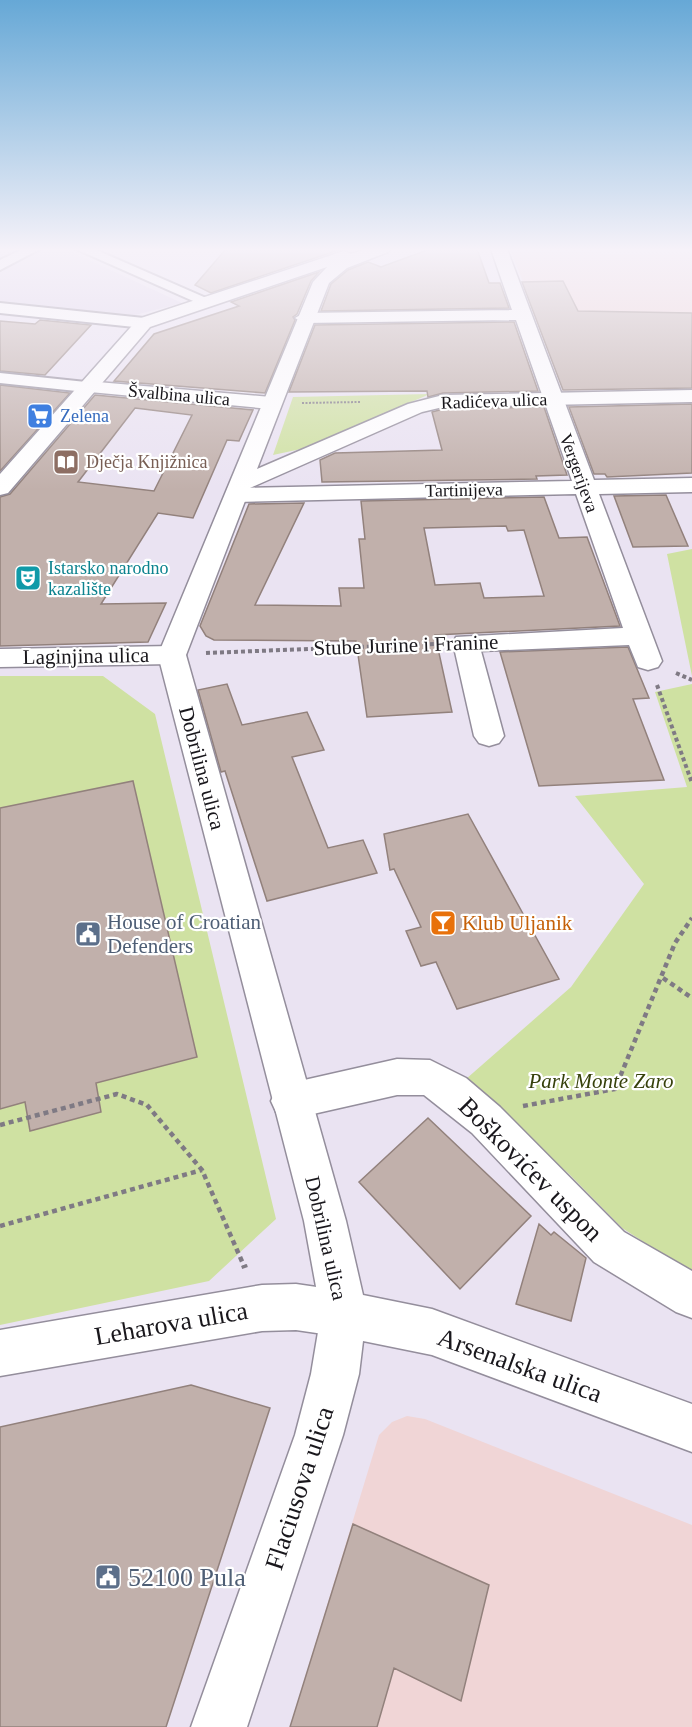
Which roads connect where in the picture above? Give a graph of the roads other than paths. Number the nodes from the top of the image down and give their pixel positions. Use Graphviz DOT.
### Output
graph roads {
  1 [pos="138,330"];
  2 [pos="301,330"];
  3 [pos="526,330"];
  4 [pos="0,378"];
  5 [pos="86,387"];
  6 [pos="692,396"];
  7 [pos="552,399"];
  8 [pos="271,403"];
  9 [pos="692,485"];
  10 [pos="584,487"];
  11 [pos="0,488"];
  12 [pos="239,489"];
  13 [pos="640,636"];
  14 [pos="172,655"];
  15 [pos="0,658"];
  16 [pos="648,662"];
  17 [pos="489,736"];
  18 [pos="291,1101"];
  19 [pos="692,1296"];
  20 [pos="344,1314"];
  21 [pos="0,1353"];
  22 [pos="692,1428"];
  23 [pos="219,1727"];
  1 -- 5 [label="main road"];
  2 -- 8 [label="main road"];
  3 -- 7 [label="main road, Vergerijeva"];
  4 -- 5 [label="street"];
  5 -- 8 [label="main road, Švalbina ulica"];
  5 -- 11 [label="main road"];
  6 -- 7 [label="main road, Radićeva ulica"];
  7 -- 10 [label="main road, Vergerijeva"];
  7 -- 12 [label="main road, Radićeva ulica"];
  8 -- 12 [label="main road"];
  9 -- 10 [label="main road, Tartinijeva"];
  10 -- 12 [label="main road, Tartinijeva"];
  10 -- 13 [label="main road, Vergerijeva"];
  12 -- 14 [label="main road"];
  13 -- 16 [label="main road, Vergerijeva"];
  13 -- 17 [label="main road, Stube Jurine i Franine"];
  14 -- 15 [label="main road, Laginjina ulica"];
  14 -- 18 [label="main road, Dobrilina ulica"];
  18 -- 19 [label="main road, Boškovićev uspon"];
  18 -- 20 [label="main road, Dobrilina ulica"];
  20 -- 21 [label="main road, Leharova ulica"];
  20 -- 22 [label="main road, Arsenalska ulica"];
  20 -- 23 [label="main road, Flaciusova ulica"];
}
